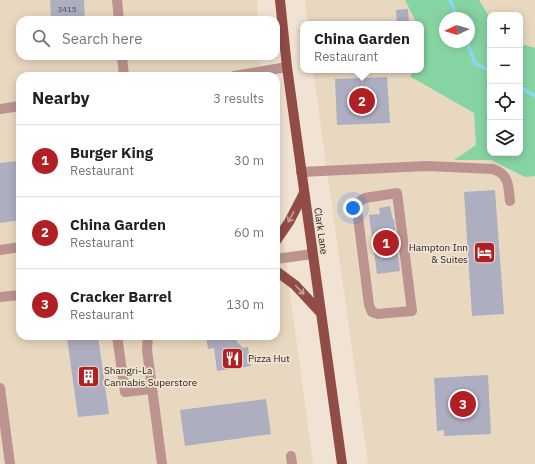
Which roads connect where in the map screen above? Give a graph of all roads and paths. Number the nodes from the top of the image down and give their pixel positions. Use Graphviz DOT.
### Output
graph roads {
  1 [pos="117,0"];
  2 [pos="280,0"];
  3 [pos="119,16"];
  4 [pos="122,60"];
  5 [pos="287,67"];
  6 [pos="124,72"];
  7 [pos="258,72"];
  8 [pos="16,107"];
  9 [pos="0,109"];
  10 [pos="301,172"];
  11 [pos="304,193"];
  12 [pos="510,201"];
  13 [pos="280,235"];
  14 [pos="362,247"];
  15 [pos="16,248"];
  16 [pos="0,250"];
  17 [pos="312,254"];
  18 [pos="280,258"];
  19 [pos="280,275"];
  20 [pos="16,295"];
  21 [pos="0,297"];
  22 [pos="320,312"];
  23 [pos="118,340"];
  24 [pos="148,340"];
  25 [pos="0,388"];
  26 [pos="151,389"];
  27 [pos="2,419"];
  28 [pos="10,464"];
  29 [pos="162,464"];
  30 [pos="342,464"];
  1 -- 3 [label="street"];
  2 -- 5 [label="main road, Clark Lane"];
  4 -- 6 [label="street"];
  5 -- 7 [label="street"];
  5 -- 10 [label="main road, Clark Lane"];
  8 -- 9 [label="street"];
  10 -- 11 [label="main road, Clark Lane"];
  10 -- 12 [label="street"];
  11 -- 13 [label="main road, one-way"];
  11 -- 17 [label="main road, Clark Lane"];
  14 -- 14 [label="street"];
  15 -- 16 [label="street"];
  17 -- 18 [label="street"];
  17 -- 22 [label="main road, Clark Lane"];
  19 -- 22 [label="main road, one-way"];
  20 -- 21 [label="street"];
  22 -- 30 [label="main road, Clark Lane"];
  23 -- 26 [label="street"];
  24 -- 26 [label="street"];
  25 -- 27 [label="street"];
  26 -- 29 [label="street"];
  27 -- 28 [label="street"];
}
